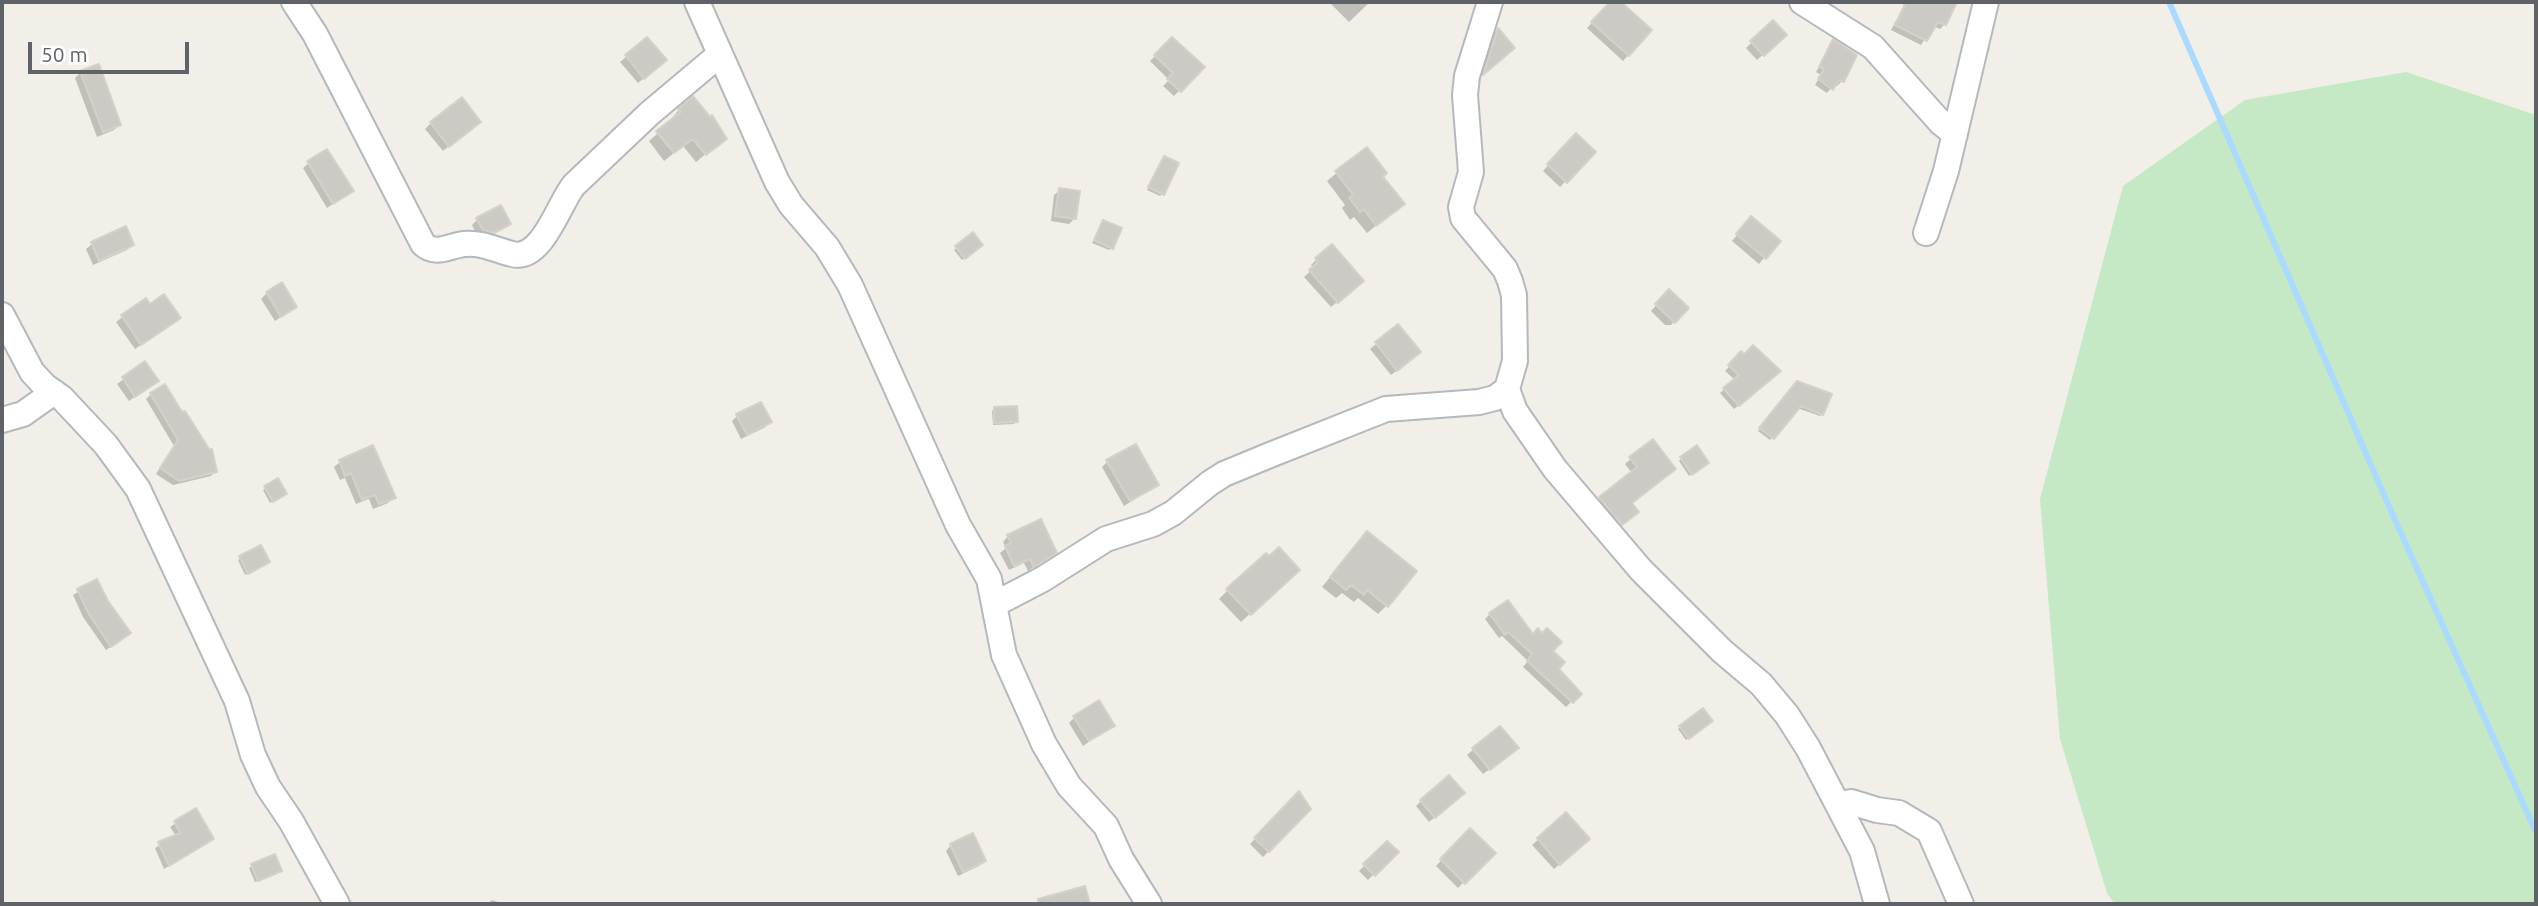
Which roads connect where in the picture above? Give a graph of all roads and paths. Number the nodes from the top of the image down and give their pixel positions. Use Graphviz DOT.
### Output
graph roads {
  1 [pos="294,2"];
  2 [pos="697,2"];
  3 [pos="1490,2"];
  4 [pos="1802,2"];
  5 [pos="1986,2"];
  6 [pos="719,55"];
  7 [pos="1955,134"];
  8 [pos="1926,233"];
  9 [pos="2,315"];
  10 [pos="1507,389"];
  11 [pos="54,392"];
  12 [pos="2,420"];
  13 [pos="995,604"];
  14 [pos="1838,804"];
  15 [pos="337,904"];
  16 [pos="1149,904"];
  17 [pos="1877,904"];
  18 [pos="1961,904"];
  1 -- 6 [label="street"];
  2 -- 6 [label="street"];
  3 -- 10 [label="street"];
  4 -- 7 [label="street"];
  5 -- 7 [label="street"];
  6 -- 13 [label="street"];
  7 -- 8 [label="street"];
  9 -- 11 [label="street"];
  10 -- 13 [label="street"];
  10 -- 14 [label="street"];
  11 -- 12 [label="street"];
  11 -- 15 [label="street"];
  13 -- 16 [label="street"];
  14 -- 17 [label="street"];
  14 -- 18 [label="street"];
}
